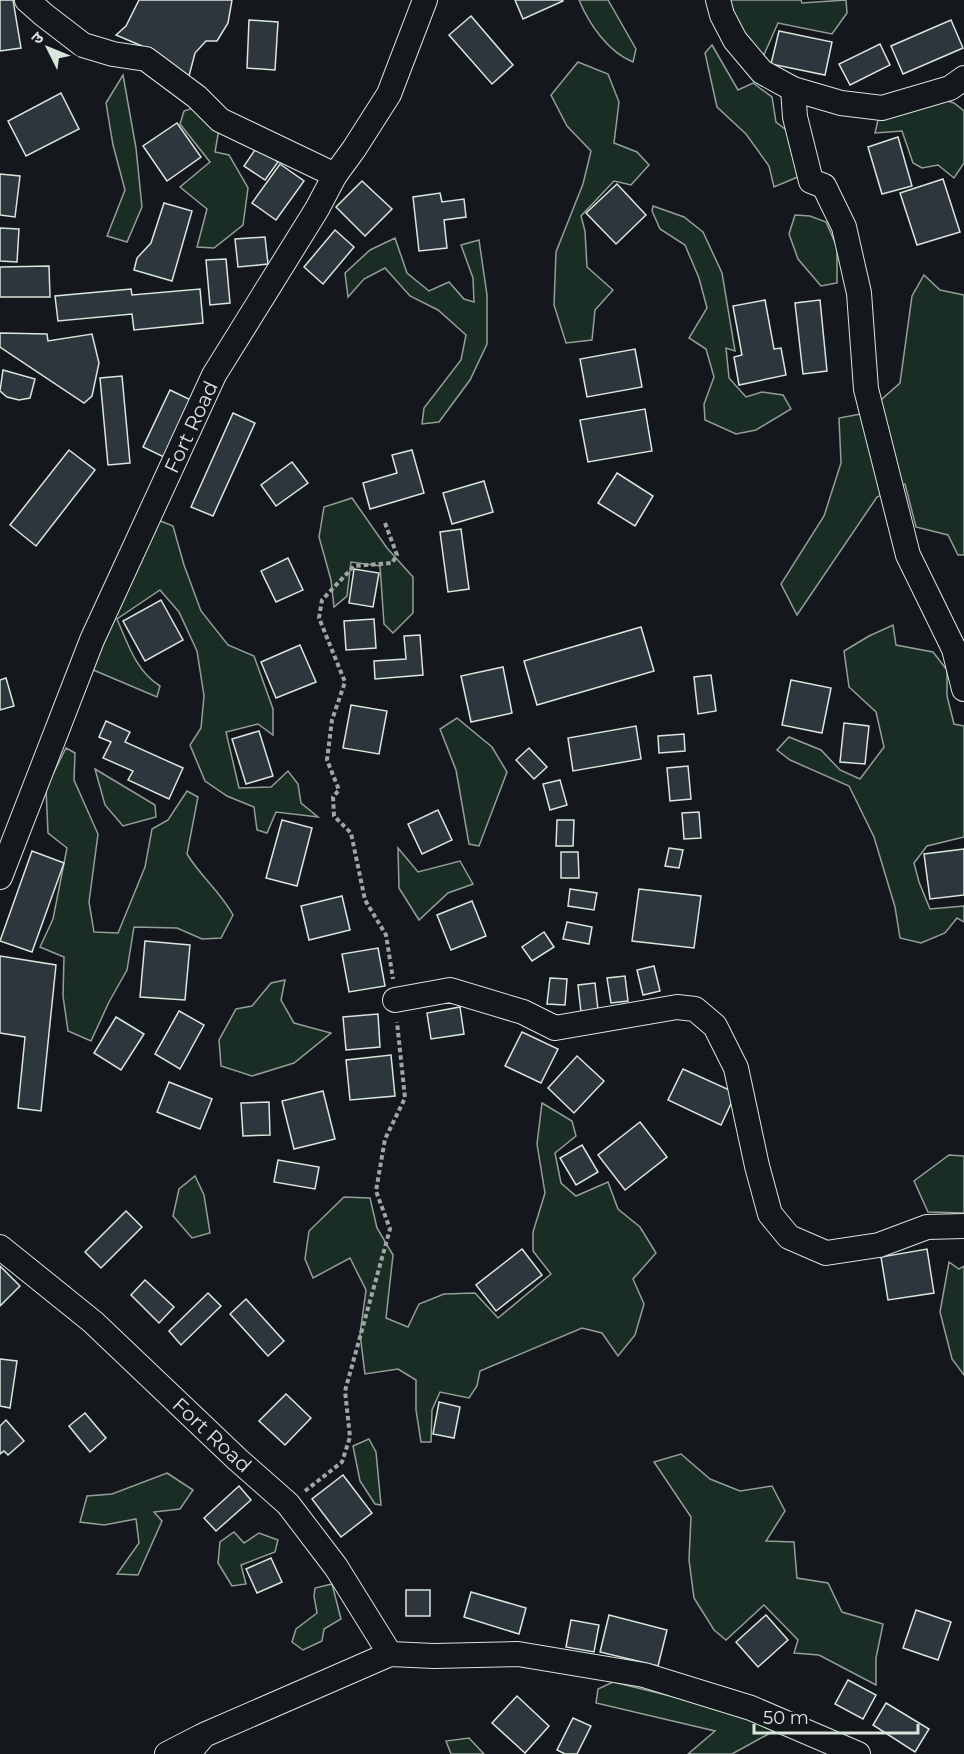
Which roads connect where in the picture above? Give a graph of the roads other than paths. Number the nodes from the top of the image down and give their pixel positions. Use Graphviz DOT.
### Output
graph roads {
  1 [pos="27,0"];
  2 [pos="425,0"];
  3 [pos="718,0"];
  4 [pos="964,78"];
  5 [pos="793,90"];
  6 [pos="335,175"];
  7 [pos="964,689"];
  8 [pos="0,877"];
  9 [pos="395,1000"];
  10 [pos="964,1226"];
  11 [pos="0,1247"];
  12 [pos="390,1654"];
  13 [pos="204,1735"];
  14 [pos="166,1754"];
  15 [pos="188,1754"];
  16 [pos="858,1754"];
  1 -- 6 [label="street"];
  2 -- 6 [label="street, Fort Road"];
  3 -- 5 [label="street"];
  4 -- 5 [label="street"];
  5 -- 7 [label="street"];
  6 -- 8 [label="street, Fort Road"];
  9 -- 10 [label="street"];
  11 -- 12 [label="street, Fort Road"];
  12 -- 13 [label="street"];
  12 -- 16 [label="street"];
  13 -- 14 [label="street"];
  13 -- 15 [label="street"];
}
